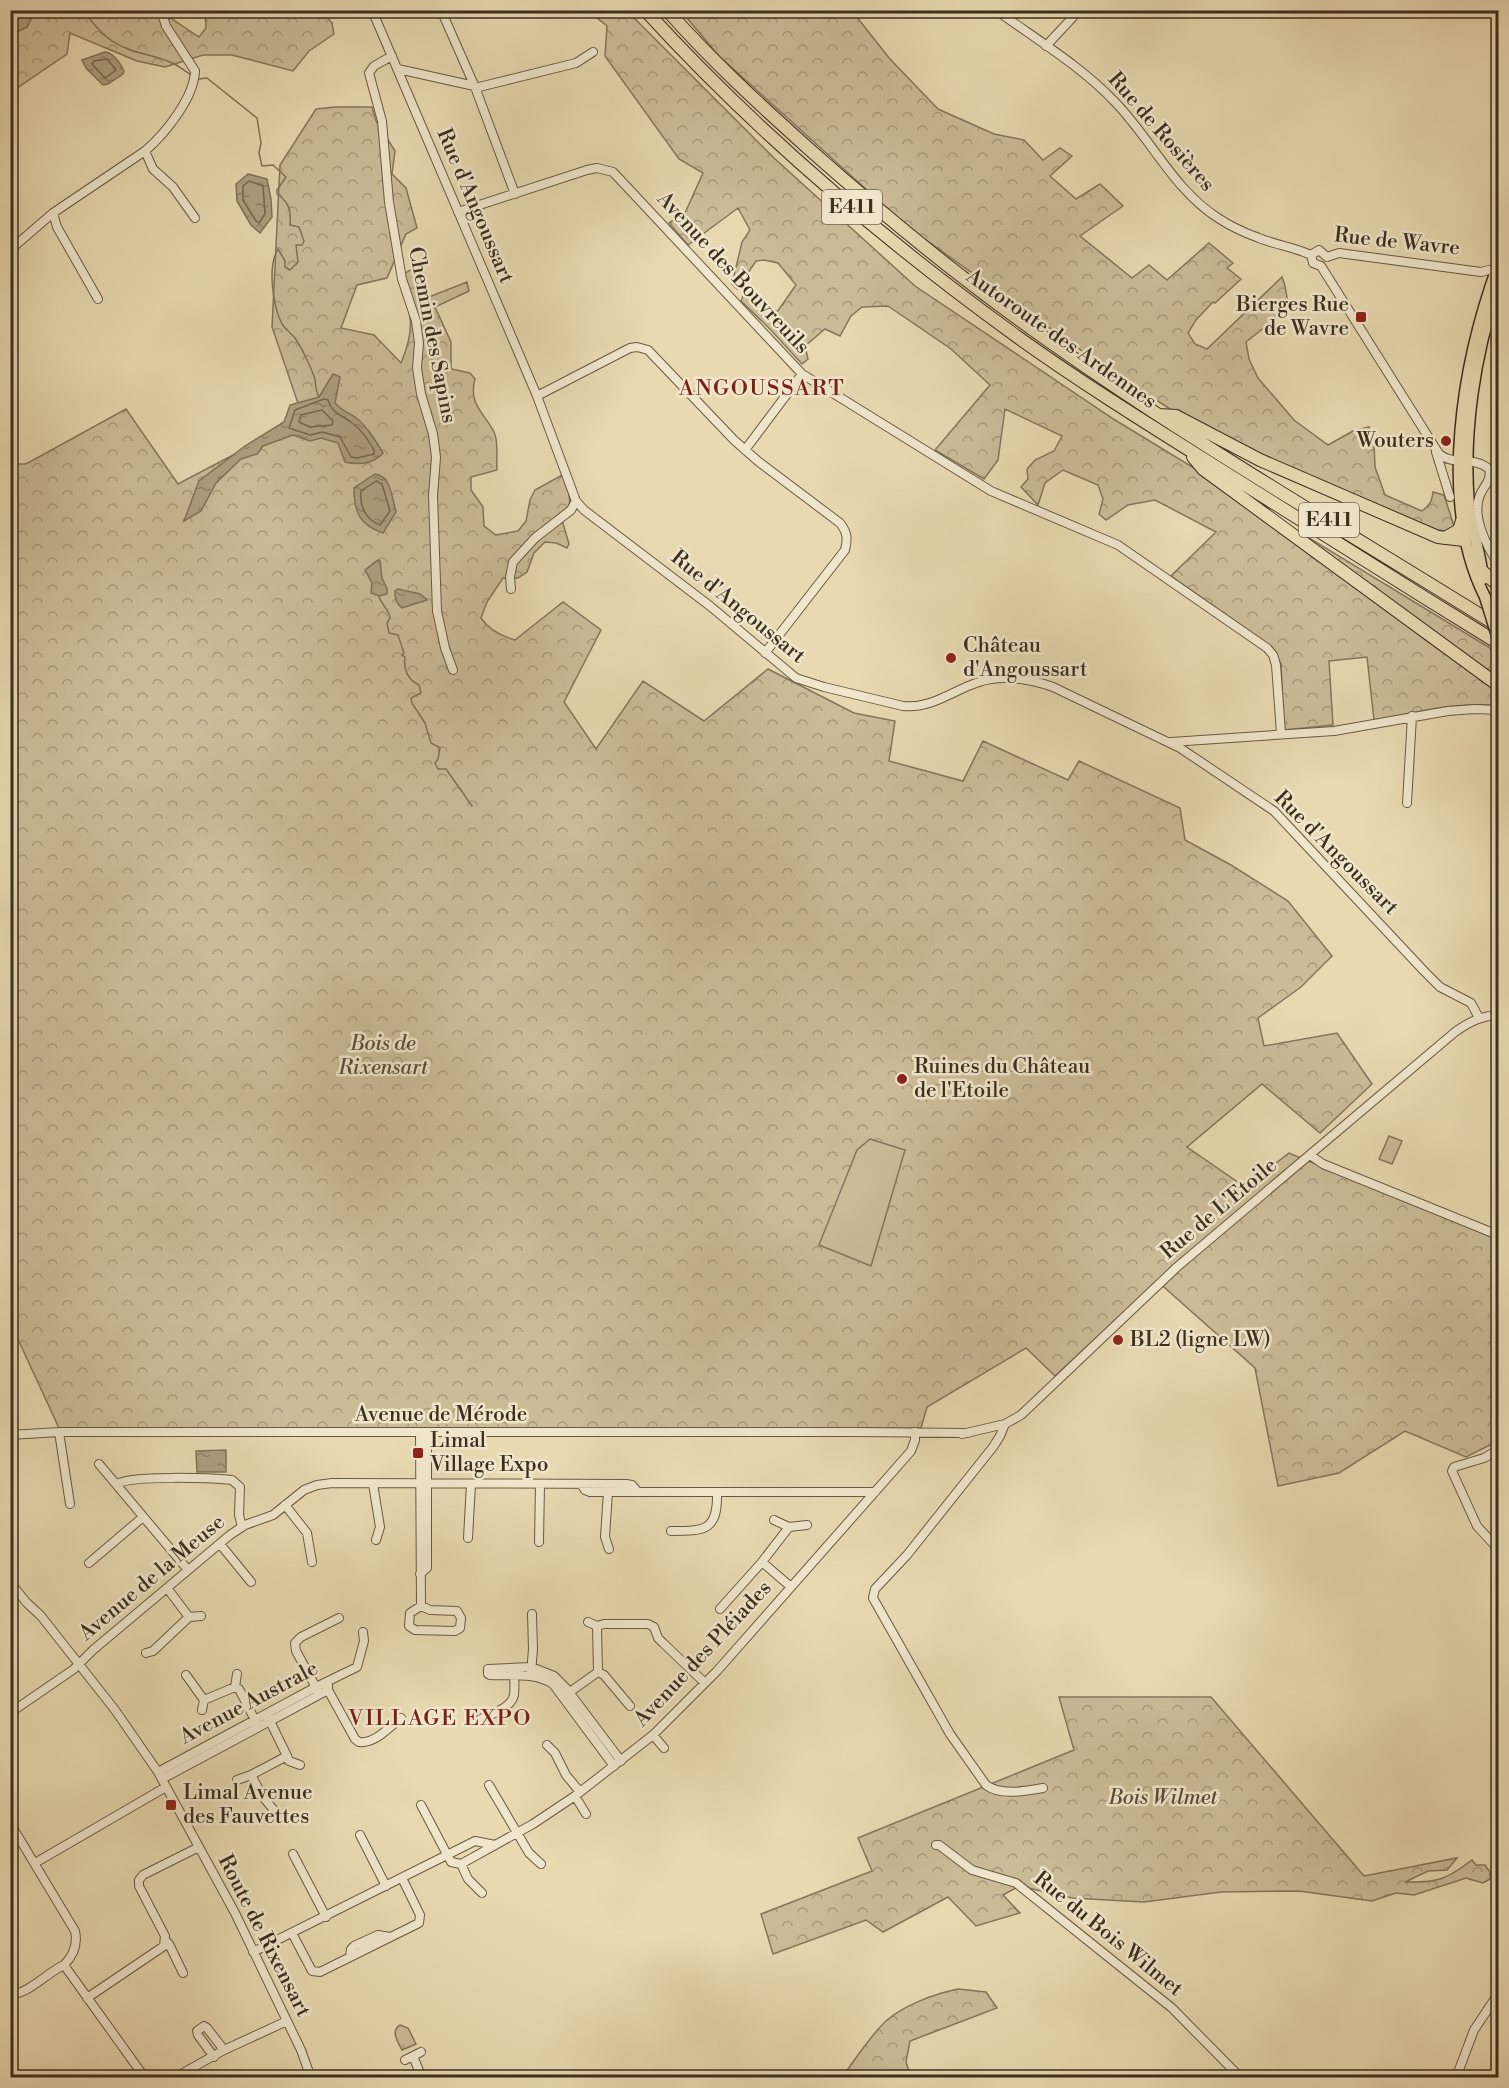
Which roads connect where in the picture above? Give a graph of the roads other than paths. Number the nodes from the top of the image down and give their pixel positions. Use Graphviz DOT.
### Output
graph roads {
  1 [pos="161,10"];
  2 [pos="372,10"];
  3 [pos="441,10"];
  4 [pos="645,10"];
  5 [pos="667,10"];
  6 [pos="996,10"];
  7 [pos="1072,10"];
  8 [pos="1046,46"];
  9 [pos="593,52"];
  10 [pos="392,56"];
  11 [pos="398,69"];
  12 [pos="475,87"];
  13 [pos="146,151"];
  14 [pos="515,194"];
  15 [pos="53,213"];
  16 [pos="458,213"];
  17 [pos="195,218"];
  18 [pos="10,250"];
  19 [pos="1311,255"];
  20 [pos="1327,256"];
  21 [pos="1321,266"];
  22 [pos="1498,266"];
  23 [pos="1481,272"];
  24 [pos="1496,290"];
  25 [pos="98,299"];
  26 [pos="802,374"];
  27 [pos="537,396"];
  28 [pos="1159,415"];
  29 [pos="1185,447"];
  30 [pos="745,450"];
  31 [pos="1435,450"];
  32 [pos="1464,461"];
  33 [pos="1450,497"];
  34 [pos="576,501"];
  35 [pos="1462,521"];
  36 [pos="1445,539"];
  37 [pos="1464,540"];
  38 [pos="1498,563"];
  39 [pos="1489,586"];
  40 [pos="511,589"];
  41 [pos="1498,626"];
  42 [pos="1498,641"];
  43 [pos="765,653"];
  44 [pos="453,670"];
  45 [pos="1498,685"];
  46 [pos="1498,710"];
  47 [pos="1412,716"];
  48 [pos="1281,733"];
  49 [pos="1170,742"];
  50 [pos="1407,803"];
  51 [pos="1498,1015"];
  52 [pos="1479,1018"];
  53 [pos="1310,1155"];
  54 [pos="1498,1235"];
  55 [pos="1005,1424"];
  56 [pos="59,1432"];
  57 [pos="424,1433"];
  58 [pos="916,1434"];
  59 [pos="10,1435"];
  60 [pos="1498,1450"];
  61 [pos="99,1464"];
  62 [pos="117,1484"];
  63 [pos="373,1484"];
  64 [pos="424,1484"];
  65 [pos="471,1484"];
  66 [pos="540,1484"];
  67 [pos="581,1484"];
  68 [pos="608,1492"];
  69 [pos="638,1492"];
  70 [pos="717,1492"];
  71 [pos="851,1492"];
  72 [pos="875,1492"];
  73 [pos="70,1504"];
  74 [pos="285,1505"];
  75 [pos="858,1512"];
  76 [pos="143,1517"];
  77 [pos="774,1520"];
  78 [pos="807,1525"];
  79 [pos="242,1527"];
  80 [pos="789,1527"];
  81 [pos="670,1531"];
  82 [pos="468,1538"];
  83 [pos="376,1540"];
  84 [pos="539,1542"];
  85 [pos="220,1544"];
  86 [pos="609,1549"];
  87 [pos="1498,1549"];
  88 [pos="312,1562"];
  89 [pos="762,1562"];
  90 [pos="89,1563"];
  91 [pos="188,1570"];
  92 [pos="10,1582"];
  93 [pos="251,1582"];
  94 [pos="790,1587"];
  95 [pos="167,1588"];
  96 [pos="421,1606"];
  97 [pos="720,1609"];
  98 [pos="532,1614"];
  99 [pos="201,1616"];
  100 [pos="189,1617"];
  101 [pos="339,1618"];
  102 [pos="588,1622"];
  103 [pos="597,1626"];
  104 [pos="363,1632"];
  105 [pos="152,1655"];
  106 [pos="78,1663"];
  107 [pos="367,1666"];
  108 [pos="357,1667"];
  109 [pos="531,1671"];
  110 [pos="598,1671"];
  111 [pos="237,1674"];
  112 [pos="186,1675"];
  113 [pos="705,1683"];
  114 [pos="235,1687"];
  115 [pos="323,1688"];
  116 [pos="566,1694"];
  117 [pos="204,1700"];
  118 [pos="630,1706"];
  119 [pos="202,1710"];
  120 [pos="10,1713"];
  121 [pos="268,1718"];
  122 [pos="401,1718"];
  123 [pos="479,1720"];
  124 [pos="257,1723"];
  125 [pos="653,1735"];
  126 [pos="547,1745"];
  127 [pos="664,1748"];
  128 [pos="287,1756"];
  129 [pos="617,1764"];
  130 [pos="300,1765"];
  131 [pos="251,1775"];
  132 [pos="162,1779"];
  133 [pos="237,1780"];
  134 [pos="489,1785"];
  135 [pos="1043,1788"];
  136 [pos="578,1794"];
  137 [pos="421,1805"];
  138 [pos="273,1809"];
  139 [pos="586,1815"];
  140 [pos="10,1823"];
  141 [pos="517,1832"];
  142 [pos="360,1835"];
  143 [pos="495,1845"];
  144 [pos="936,1845"];
  145 [pos="199,1847"];
  146 [pos="293,1854"];
  147 [pos="448,1854"];
  148 [pos="35,1863"];
  149 [pos="461,1864"];
  150 [pos="542,1864"];
  151 [pos="402,1878"];
  152 [pos="386,1886"];
  153 [pos="482,1893"];
  154 [pos="326,1917"];
  155 [pos="292,1933"];
  156 [pos="166,1941"];
  157 [pos="253,1952"];
  158 [pos="64,1965"];
  159 [pos="183,1973"];
  160 [pos="10,1994"];
  161 [pos="1498,1994"];
  162 [pos="87,1998"];
  163 [pos="287,2021"];
  164 [pos="224,2050"];
  165 [pos="413,2056"];
  166 [pos="214,2057"];
  167 [pos="145,2078"];
  168 [pos="174,2078"];
  169 [pos="311,2078"];
  170 [pos="422,2078"];
  171 [pos="1241,2078"];
  172 [pos="1456,2078"];
  1 -- 13 [label="street"];
  2 -- 10 [label="street, Rue d'Angoussart"];
  3 -- 12 [label="street"];
  4 -- 29 [label="highway, Autoroute des Ardennes / E411"];
  5 -- 28 [label="highway, Autoroute des Ardennes / E411"];
  6 -- 8 [label="street, Rue de Rosières"];
  7 -- 8 [label="street"];
  8 -- 19 [label="street, Rue de Rosières"];
  9 -- 12 [label="street"];
  10 -- 11 [label="street, Rue d'Angoussart"];
  10 -- 44 [label="street, Chemin des Sapins"];
  11 -- 12 [label="street"];
  11 -- 16 [label="street, Rue d'Angoussart"];
  12 -- 14 [label="street"];
  13 -- 15 [label="street"];
  13 -- 17 [label="street"];
  14 -- 16 [label="street, Avenue des Bouvreuils"];
  14 -- 26 [label="street, Avenue des Bouvreuils"];
  15 -- 18 [label="street"];
  15 -- 25 [label="street"];
  16 -- 27 [label="street, Rue d'Angoussart"];
  19 -- 20 [label="street, Rue de Wavre"];
  19 -- 21 [label="street"];
  20 -- 21 [label="street"];
  20 -- 23 [label="street, Rue de Wavre"];
  21 -- 31 [label="street"];
  22 -- 23 [label="street, Rue de Wavre"];
  22 -- 24 [label="main road"];
  23 -- 24 [label="street, Rue de Wavre"];
  24 -- 32 [label="main road"];
  26 -- 30 [label="street"];
  26 -- 48 [label="street, Avenue des Bouvreuils"];
  27 -- 30 [label="street"];
  27 -- 34 [label="street, Rue d'Angoussart"];
  28 -- 36 [label="highway"];
  28 -- 41 [label="highway, Autoroute des Ardennes / E411"];
  29 -- 42 [label="highway, Autoroute des Ardennes / E411"];
  29 -- 45 [label="highway"];
  30 -- 43 [label="street"];
  31 -- 32 [label="street"];
  31 -- 33 [label="street"];
  32 -- 35 [label="main road"];
  32 -- 38 [label="street"];
  32 -- 39 [label="main road"];
  34 -- 40 [label="street"];
  34 -- 43 [label="street, Rue d'Angoussart"];
  35 -- 36 [label="highway"];
  35 -- 37 [label="main road"];
  36 -- 37 [label="highway"];
  37 -- 39 [label="main road"];
  39 -- 42 [label="main road, bridge"];
  43 -- 49 [label="street, Rue d'Angoussart"];
  46 -- 47 [label="street"];
  47 -- 48 [label="street"];
  47 -- 50 [label="street"];
  48 -- 49 [label="street"];
  49 -- 52 [label="street, Rue d'Angoussart"];
  51 -- 52 [label="street, Rue de L'Etoile"];
  52 -- 53 [label="street, Rue de L'Etoile"];
  53 -- 54 [label="street"];
  53 -- 55 [label="street, Rue de L'Etoile"];
  55 -- 58 [label="street, Rue de L'Etoile"];
  55 -- 135 [label="street"];
  56 -- 57 [label="street, Avenue de Mérode"];
  56 -- 59 [label="street, Avenue de Mérode"];
  56 -- 73 [label="street"];
  57 -- 58 [label="street, Avenue de Mérode"];
  57 -- 64 [label="street"];
  58 -- 72 [label="street, Avenue des Pléiades"];
  60 -- 87 [label="street"];
  61 -- 62 [label="street"];
  62 -- 76 [label="street"];
  62 -- 79 [label="street"];
  63 -- 64 [label="street, Avenue de la Meuse"];
  63 -- 74 [label="street, Avenue de la Meuse"];
  63 -- 83 [label="street"];
  64 -- 65 [label="street, Avenue de la Meuse"];
  64 -- 96 [label="street"];
  65 -- 66 [label="street, Avenue de la Meuse"];
  65 -- 82 [label="street"];
  66 -- 67 [label="street, Avenue de la Meuse"];
  66 -- 84 [label="street"];
  67 -- 68 [label="street"];
  67 -- 69 [label="street, Avenue de la Meuse"];
  68 -- 69 [label="street"];
  68 -- 86 [label="street"];
  69 -- 70 [label="street"];
  70 -- 71 [label="street"];
  70 -- 81 [label="street"];
  71 -- 72 [label="street"];
  71 -- 75 [label="street"];
  72 -- 75 [label="street, Avenue des Pléiades"];
  74 -- 79 [label="street, Avenue de la Meuse"];
  74 -- 88 [label="street"];
  75 -- 94 [label="street, Avenue des Pléiades"];
  76 -- 90 [label="street"];
  76 -- 91 [label="street"];
  77 -- 80 [label="street"];
  78 -- 80 [label="street"];
  79 -- 85 [label="street, Avenue de la Meuse"];
  80 -- 89 [label="street"];
  85 -- 91 [label="street, Avenue de la Meuse"];
  85 -- 93 [label="street"];
  89 -- 94 [label="street"];
  89 -- 97 [label="street"];
  91 -- 95 [label="street, Avenue de la Meuse"];
  92 -- 106 [label="street, Route de Rixensart"];
  94 -- 113 [label="street, Avenue des Pléiades"];
  95 -- 100 [label="street"];
  95 -- 106 [label="street, Avenue de la Meuse"];
  96 -- 96 [label="street"];
  98 -- 109 [label="street"];
  99 -- 100 [label="street"];
  100 -- 105 [label="street"];
  101 -- 115 [label="street"];
  102 -- 103 [label="street"];
  103 -- 110 [label="street"];
  103 -- 113 [label="street"];
  104 -- 108 [label="street"];
  106 -- 120 [label="street, Avenue de la Meuse"];
  106 -- 132 [label="street, Route de Rixensart"];
  107 -- 108 [label="street, Avenue Australe"];
  108 -- 115 [label="street, Avenue Australe"];
  109 -- 116 [label="street"];
  109 -- 123 [label="street"];
  110 -- 116 [label="street"];
  110 -- 118 [label="street"];
  111 -- 114 [label="street"];
  112 -- 117 [label="street"];
  113 -- 125 [label="street, Avenue des Pléiades"];
  114 -- 117 [label="street"];
  114 -- 124 [label="street"];
  115 -- 121 [label="street, Avenue Australe"];
  115 -- 122 [label="street"];
  116 -- 129 [label="street"];
  117 -- 119 [label="street"];
  121 -- 124 [label="street, Avenue Australe"];
  121 -- 128 [label="street"];
  124 -- 132 [label="street, Avenue Australe"];
  125 -- 127 [label="street"];
  125 -- 129 [label="street, Avenue des Pléiades"];
  126 -- 136 [label="street"];
  128 -- 130 [label="street"];
  128 -- 131 [label="street"];
  129 -- 136 [label="street, Avenue des Pléiades"];
  131 -- 133 [label="street"];
  131 -- 138 [label="street"];
  132 -- 145 [label="street, Route de Rixensart"];
  132 -- 148 [label="street, Avenue Australe"];
  134 -- 141 [label="street"];
  136 -- 139 [label="street"];
  136 -- 141 [label="street, Avenue des Pléiades"];
  137 -- 147 [label="street"];
  140 -- 148 [label="street"];
  141 -- 143 [label="street, Avenue des Pléiades"];
  141 -- 150 [label="street"];
  142 -- 152 [label="street"];
  143 -- 147 [label="street"];
  143 -- 149 [label="street, Avenue des Pléiades"];
  144 -- 171 [label="street, Rue du Bois Wilmet"];
  145 -- 156 [label="street"];
  145 -- 157 [label="street, Route de Rixensart"];
  146 -- 154 [label="street"];
  147 -- 149 [label="street"];
  147 -- 151 [label="street"];
  148 -- 158 [label="street"];
  149 -- 153 [label="street"];
  151 -- 152 [label="street"];
  151 -- 155 [label="street"];
  152 -- 154 [label="street"];
  154 -- 155 [label="street"];
  155 -- 157 [label="street"];
  156 -- 159 [label="street"];
  156 -- 162 [label="street"];
  157 -- 163 [label="street, Route de Rixensart"];
  158 -- 160 [label="street"];
  158 -- 162 [label="street"];
  161 -- 172 [label="street"];
  162 -- 167 [label="street"];
  163 -- 164 [label="street"];
  163 -- 169 [label="street, Route de Rixensart"];
  164 -- 166 [label="street"];
  164 -- 166 [label="street"];
  165 -- 170 [label="street"];
  166 -- 168 [label="street"];
}
